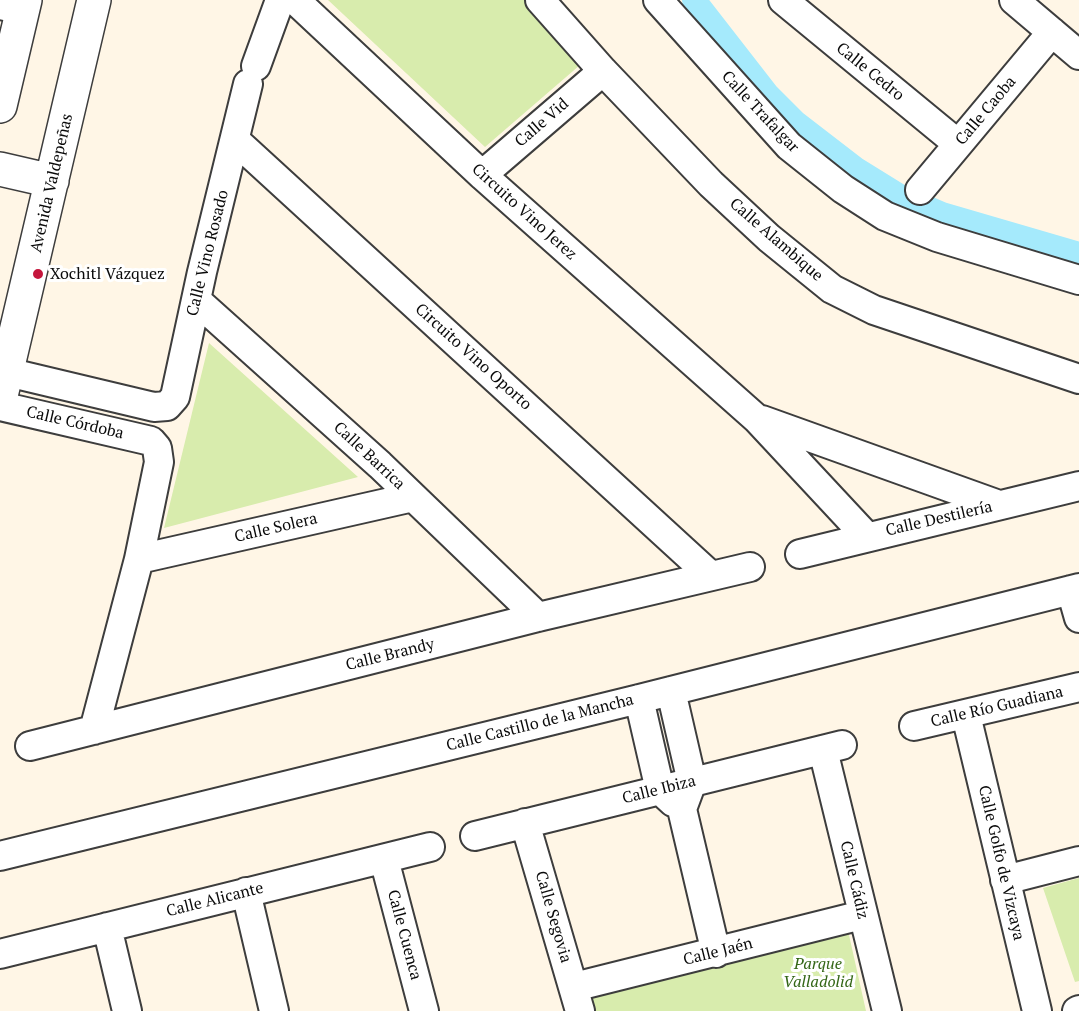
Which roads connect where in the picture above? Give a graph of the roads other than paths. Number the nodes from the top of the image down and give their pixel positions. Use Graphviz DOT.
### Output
graph roads {
  1 [pos="94,0"];
  2 [pos="280,0"];
  3 [pos="295,0"];
  4 [pos="540,0"];
  5 [pos="658,0"];
  6 [pos="783,0"];
  7 [pos="1014,0"];
  8 [pos="16,5"];
  9 [pos="1052,32"];
  10 [pos="7,42"];
  11 [pos="1079,55"];
  12 [pos="603,71"];
  13 [pos="0,106"];
  14 [pos="236,140"];
  15 [pos="958,144"];
  16 [pos="0,169"];
  17 [pos="482,176"];
  18 [pos="52,181"];
  19 [pos="920,190"];
  20 [pos="1079,280"];
  21 [pos="196,300"];
  22 [pos="1079,379"];
  23 [pos="64,385"];
  24 [pos="3,386"];
  25 [pos="0,406"];
  26 [pos="154,407"];
  27 [pos="56,419"];
  28 [pos="757,419"];
  29 [pos="1079,486"];
  30 [pos="413,497"];
  31 [pos="999,505"];
  32 [pos="867,537"];
  33 [pos="800,554"];
  34 [pos="139,559"];
  35 [pos="750,567"];
  36 [pos="710,575"];
  37 [pos="1075,589"];
  38 [pos="538,617"];
  39 [pos="1079,618"];
  40 [pos="1079,687"];
  41 [pos="671,691"];
  42 [pos="639,699"];
  43 [pos="966,715"];
  44 [pos="914,726"];
  45 [pos="94,730"];
  46 [pos="30,746"];
  47 [pos="832,747"];
  48 [pos="692,782"];
  49 [pos="660,790"];
  50 [pos="682,809"];
  51 [pos="525,824"];
  52 [pos="475,836"];
  53 [pos="430,847"];
  54 [pos="0,856"];
  55 [pos="384,859"];
  56 [pos="1079,861"];
  57 [pos="1005,880"];
  58 [pos="246,892"];
  59 [pos="862,915"];
  60 [pos="107,927"];
  61 [pos="716,952"];
  62 [pos="0,954"];
  63 [pos="577,999"];
  64 [pos="127,1011"];
  65 [pos="274,1011"];
  66 [pos="424,1011"];
  67 [pos="887,1011"];
  68 [pos="1037,1011"];
  1 -- 18 [label="street, Avenida Valdepeñas"];
  2 -- 14 [label="street, Calle Vino Rosado"];
  3 -- 17 [label="street, Circuito Vino Jerez"];
  4 -- 12 [label="street, Calle Alambique"];
  5 -- 20 [label="street, Calle Trafalgar"];
  6 -- 15 [label="street, Calle Cedro"];
  7 -- 9 [label="street"];
  8 -- 10 [label="street"];
  9 -- 11 [label="street"];
  9 -- 15 [label="street, Calle Caoba"];
  10 -- 13 [label="street"];
  12 -- 17 [label="street, Calle Vid"];
  12 -- 22 [label="street, Calle Alambique"];
  14 -- 21 [label="street, Calle Vino Rosado"];
  14 -- 36 [label="street, Circuito Vino Oporto"];
  15 -- 19 [label="street, Calle Caoba"];
  16 -- 18 [label="street"];
  17 -- 28 [label="street, Circuito Vino Jerez"];
  18 -- 24 [label="street, Avenida Valdepeñas"];
  21 -- 26 [label="street, Calle Vino Rosado"];
  21 -- 30 [label="street, Calle Barrica"];
  23 -- 24 [label="street, Calle Córdoba"];
  23 -- 26 [label="street, Calle Córdoba"];
  23 -- 27 [label="street"];
  25 -- 27 [label="street, Calle Córdoba"];
  27 -- 34 [label="street, Calle Córdoba"];
  28 -- 31 [label="street, Circuito Vino Jerez"];
  28 -- 32 [label="street, Circuito Vino Jerez"];
  29 -- 31 [label="street, Calle Destilería"];
  30 -- 34 [label="street, Calle Solera"];
  30 -- 38 [label="street, Calle Barrica"];
  31 -- 32 [label="street, Calle Destilería"];
  32 -- 33 [label="street, Calle Destilería"];
  34 -- 45 [label="street"];
  35 -- 36 [label="street, Calle Brandy"];
  36 -- 38 [label="street, Calle Brandy"];
  37 -- 39 [label="street"];
  37 -- 41 [label="street, Calle Castillo de la Mancha"];
  38 -- 45 [label="street, Calle Brandy"];
  40 -- 43 [label="street, Calle Río Guadiana"];
  41 -- 42 [label="street, Calle Castillo de la Mancha"];
  41 -- 48 [label="street"];
  42 -- 49 [label="street"];
  42 -- 54 [label="street, Calle Castillo de la Mancha"];
  43 -- 44 [label="street, Calle Río Guadiana"];
  43 -- 57 [label="street, Calle Golfo de Vizcaya"];
  45 -- 46 [label="street, Calle Brandy"];
  47 -- 48 [label="street, Calle Ibiza"];
  47 -- 59 [label="street, Calle Cádiz"];
  48 -- 49 [label="street, Calle Ibiza"];
  48 -- 50 [label="street"];
  49 -- 50 [label="street"];
  49 -- 51 [label="street, Calle Ibiza"];
  50 -- 61 [label="street"];
  51 -- 52 [label="street, Calle Ibiza"];
  51 -- 63 [label="street, Calle Segovia"];
  53 -- 55 [label="street, Calle Alicante"];
  55 -- 58 [label="street, Calle Alicante"];
  55 -- 66 [label="street, Calle Cuenca"];
  56 -- 57 [label="street"];
  57 -- 68 [label="street, Calle Golfo de Vizcaya"];
  58 -- 60 [label="street, Calle Alicante"];
  58 -- 65 [label="street"];
  59 -- 61 [label="street, Calle Jaén"];
  59 -- 67 [label="street, Calle Cádiz"];
  60 -- 62 [label="street, Calle Alicante"];
  60 -- 64 [label="street"];
  61 -- 63 [label="street, Calle Jaén"];
}
